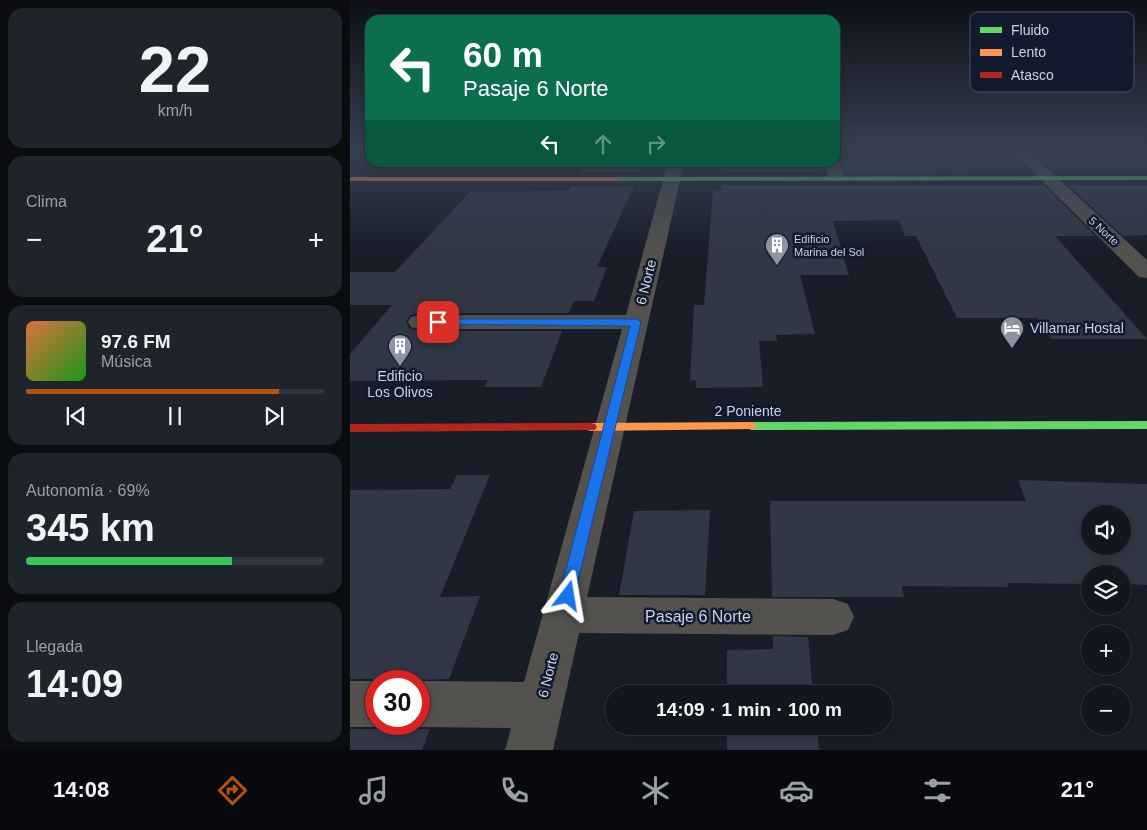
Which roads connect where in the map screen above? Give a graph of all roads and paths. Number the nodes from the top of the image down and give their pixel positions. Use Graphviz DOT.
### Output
graph roads {
  1 [pos="671,184"];
  2 [pos="1054,184"];
  3 [pos="1147,272"];
  4 [pos="420,322"];
  5 [pos="636,322"];
  6 [pos="1147,425"];
  7 [pos="610,427"];
  8 [pos="350,428"];
  9 [pos="563,615"];
  10 [pos="833,617"];
  11 [pos="350,704"];
  12 [pos="365,704"];
  13 [pos="430,704"];
  14 [pos="540,705"];
  15 [pos="529,750"];
  1 -- 5 [label="street, 6 Norte"];
  2 -- 3 [label="street, 5 Norte"];
  4 -- 5 [label="street"];
  5 -- 7 [label="street, 6 Norte"];
  6 -- 7 [label="street, 2 Poniente"];
  7 -- 8 [label="street, 2 Poniente"];
  7 -- 9 [label="street, 6 Norte"];
  9 -- 10 [label="street, Pasaje 6 Norte"];
  9 -- 14 [label="street, 6 Norte"];
  11 -- 12 [label="street"];
  13 -- 14 [label="street"];
  14 -- 15 [label="street, 6 Norte"];
}
